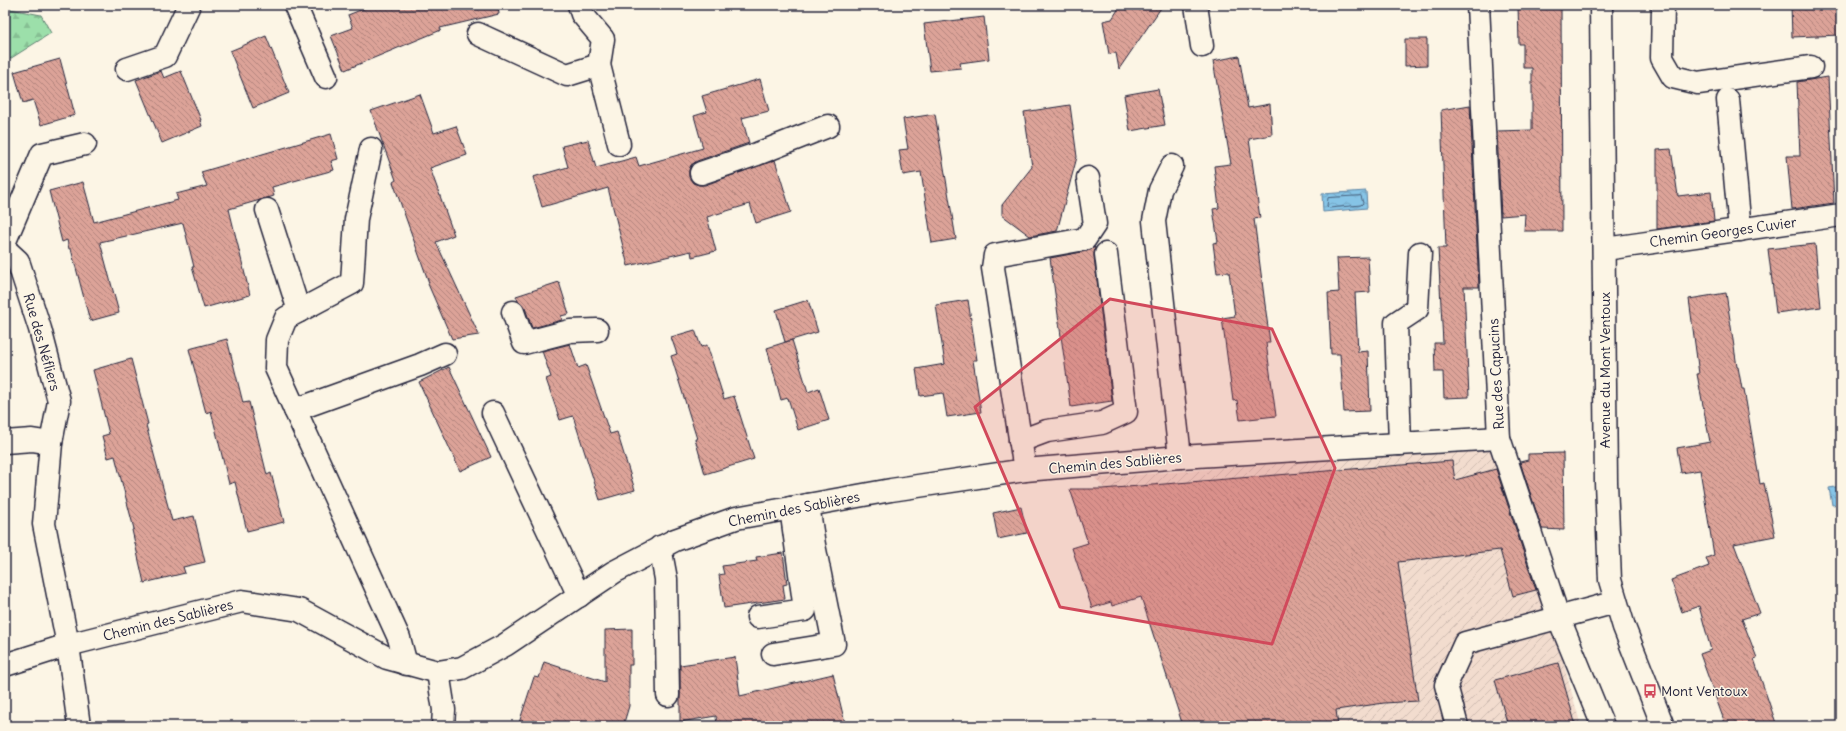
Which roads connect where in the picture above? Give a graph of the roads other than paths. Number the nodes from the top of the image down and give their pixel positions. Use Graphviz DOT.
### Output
graph roads {
  1 [pos="189,5"];
  2 [pos="295,5"];
  3 [pos="579,5"];
  4 [pos="1196,5"];
  5 [pos="1478,5"];
  6 [pos="1601,5"];
  7 [pos="1663,5"];
  8 [pos="478,34"];
  9 [pos="1202,46"];
  10 [pos="599,65"];
  11 [pos="1811,67"];
  12 [pos="127,69"];
  13 [pos="326,77"];
  14 [pos="1728,100"];
  15 [pos="828,126"];
  16 [pos="85,144"];
  17 [pos="619,144"];
  18 [pos="371,149"];
  19 [pos="1172,166"];
  20 [pos="701,173"];
  21 [pos="1088,178"];
  22 [pos="267,210"];
  23 [pos="1841,215"];
  24 [pos="1740,230"];
  25 [pos="5,241"];
  26 [pos="5,249"];
  27 [pos="1605,249"];
  28 [pos="1420,253"];
  29 [pos="1106,254"];
  30 [pos="299,311"];
  31 [pos="513,312"];
  32 [pos="597,330"];
  33 [pos="445,354"];
  34 [pos="295,410"];
  35 [pos="493,413"];
  36 [pos="1499,438"];
  37 [pos="1020,441"];
  38 [pos="5,442"];
  39 [pos="51,442"];
  40 [pos="1400,444"];
  41 [pos="1180,457"];
  42 [pos="1025,470"];
  43 [pos="800,506"];
  44 [pos="660,547"];
  45 [pos="579,596"];
  46 [pos="1616,602"];
  47 [pos="1558,616"];
  48 [pos="758,617"];
  49 [pos="68,645"];
  50 [pos="773,654"];
  51 [pos="5,664"];
  52 [pos="406,664"];
  53 [pos="438,672"];
  54 [pos="668,695"];
  55 [pos="79,726"];
  56 [pos="443,726"];
  57 [pos="1457,726"];
  58 [pos="1603,726"];
  59 [pos="1663,726"];
  1 -- 12 [label="street"];
  2 -- 13 [label="street"];
  3 -- 10 [label="street"];
  4 -- 9 [label="street"];
  5 -- 36 [label="street, Rue des Capucins"];
  6 -- 27 [label="street, Avenue du Mont Ventoux"];
  7 -- 11 [label="street"];
  8 -- 10 [label="street"];
  10 -- 17 [label="street"];
  14 -- 24 [label="street"];
  15 -- 20 [label="street"];
  16 -- 25 [label="street"];
  18 -- 30 [label="street"];
  19 -- 41 [label="street"];
  21 -- 37 [label="street"];
  22 -- 30 [label="street"];
  23 -- 24 [label="street, Chemin Georges Cuvier"];
  24 -- 27 [label="street, Chemin Georges Cuvier"];
  26 -- 39 [label="street, Rue des Néfliers"];
  27 -- 46 [label="street, Avenue du Mont Ventoux"];
  28 -- 40 [label="street"];
  29 -- 37 [label="street"];
  30 -- 34 [label="street"];
  31 -- 32 [label="street"];
  33 -- 34 [label="street"];
  34 -- 52 [label="street"];
  35 -- 45 [label="street"];
  36 -- 40 [label="street, Chemin des Sablières"];
  36 -- 47 [label="street, Rue des Capucins"];
  37 -- 42 [label="street"];
  38 -- 39 [label="street"];
  39 -- 49 [label="street, Rue des Néfliers"];
  40 -- 41 [label="street, Chemin des Sablières"];
  41 -- 42 [label="street, Chemin des Sablières"];
  42 -- 43 [label="street, Chemin des Sablières"];
  43 -- 44 [label="street, Chemin des Sablières"];
  43 -- 48 [label="street"];
  43 -- 50 [label="street"];
  44 -- 45 [label="street, Chemin des Sablières"];
  44 -- 54 [label="street"];
  45 -- 53 [label="street, Chemin des Sablières"];
  46 -- 47 [label="street"];
  46 -- 59 [label="street, Avenue du Mont Ventoux"];
  47 -- 57 [label="street"];
  47 -- 58 [label="street, Rue des Capucins"];
  49 -- 51 [label="street, Chemin des Sablières"];
  49 -- 52 [label="street, Chemin des Sablières"];
  49 -- 55 [label="street, Rue des Néfliers"];
  52 -- 53 [label="street, Chemin des Sablières"];
  53 -- 56 [label="street"];
}
